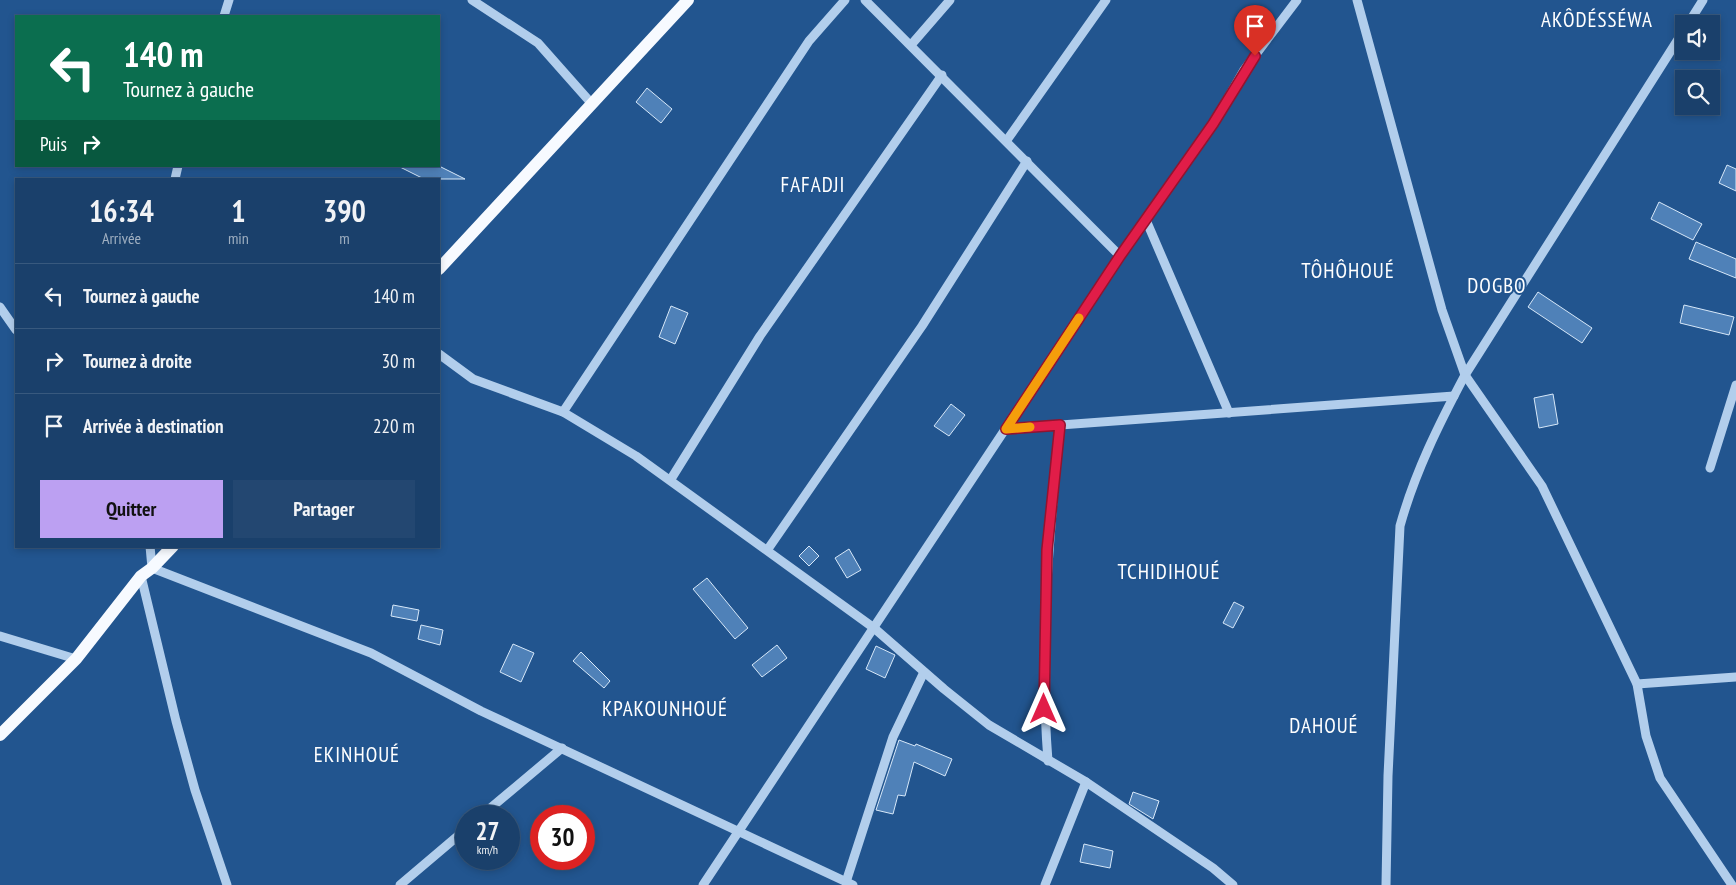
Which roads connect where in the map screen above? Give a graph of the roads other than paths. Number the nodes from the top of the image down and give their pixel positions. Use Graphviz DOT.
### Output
graph roads {
  1 [pos="229,0"];
  2 [pos="472,0"];
  3 [pos="688,0"];
  4 [pos="845,0"];
  5 [pos="865,0"];
  6 [pos="950,0"];
  7 [pos="1106,0"];
  8 [pos="1297,0"];
  9 [pos="1357,0"];
  10 [pos="1703,0"];
  11 [pos="224,15"];
  12 [pos="1694,15"];
  13 [pos="1675,44"];
  14 [pos="911,45"];
  15 [pos="942,75"];
  16 [pos="592,104"];
  17 [pos="1006,140"];
  18 [pos="1027,160"];
  19 [pos="1146,220"];
  20 [pos="1120,256"];
  21 [pos="440,268"];
  22 [pos="0,307"];
  23 [pos="15,329"];
  24 [pos="440,355"];
  25 [pos="1465,375"];
  26 [pos="1736,385"];
  27 [pos="1454,396"];
  28 [pos="563,412"];
  29 [pos="1229,413"];
  30 [pos="1060,425"];
  31 [pos="1006,429"];
  32 [pos="1710,468"];
  33 [pos="671,479"];
  34 [pos="150,548"];
  35 [pos="172,548"];
  36 [pos="768,549"];
  37 [pos="147,572"];
  38 [pos="874,628"];
  39 [pos="0,636"];
  40 [pos="76,659"];
  41 [pos="924,672"];
  42 [pos="1736,677"];
  43 [pos="1637,684"];
  44 [pos="0,735"];
  45 [pos="562,748"];
  46 [pos="1048,761"];
  47 [pos="1086,782"];
  48 [pos="494,805"];
  49 [pos="739,830"];
  50 [pos="455,838"];
  51 [pos="843,882"];
  52 [pos="227,885"];
  53 [pos="400,885"];
  54 [pos="703,885"];
  55 [pos="1045,885"];
  56 [pos="1233,885"];
  57 [pos="1386,885"];
  58 [pos="1732,885"];
  1 -- 11 [label="street"];
  2 -- 16 [label="street"];
  3 -- 16 [label="main road"];
  4 -- 28 [label="street"];
  5 -- 14 [label="street"];
  6 -- 14 [label="street"];
  7 -- 17 [label="street"];
  8 -- 19 [label="street"];
  9 -- 25 [label="street"];
  10 -- 12 [label="street"];
  13 -- 25 [label="street"];
  14 -- 15 [label="street"];
  15 -- 17 [label="street"];
  15 -- 33 [label="street"];
  16 -- 21 [label="main road"];
  17 -- 18 [label="street"];
  18 -- 20 [label="street"];
  18 -- 36 [label="street"];
  19 -- 20 [label="street"];
  19 -- 29 [label="street"];
  20 -- 31 [label="street"];
  22 -- 23 [label="street"];
  24 -- 28 [label="street"];
  25 -- 27 [label="street"];
  25 -- 43 [label="street"];
  26 -- 32 [label="street"];
  27 -- 29 [label="street"];
  27 -- 57 [label="street"];
  28 -- 33 [label="street"];
  29 -- 30 [label="street"];
  30 -- 31 [label="street"];
  30 -- 46 [label="street"];
  31 -- 38 [label="street"];
  33 -- 36 [label="street"];
  34 -- 37 [label="street"];
  35 -- 37 [label="main road"];
  36 -- 38 [label="street"];
  37 -- 40 [label="main road"];
  37 -- 45 [label="street"];
  37 -- 52 [label="street"];
  38 -- 41 [label="street"];
  38 -- 49 [label="street"];
  39 -- 40 [label="street"];
  40 -- 44 [label="main road"];
  41 -- 46 [label="street"];
  41 -- 51 [label="street"];
  42 -- 43 [label="street"];
  43 -- 58 [label="street"];
  45 -- 48 [label="street"];
  45 -- 49 [label="street"];
  46 -- 47 [label="street"];
  47 -- 55 [label="street"];
  47 -- 56 [label="street"];
  49 -- 51 [label="street"];
  49 -- 54 [label="street"];
  50 -- 53 [label="street"];
}
